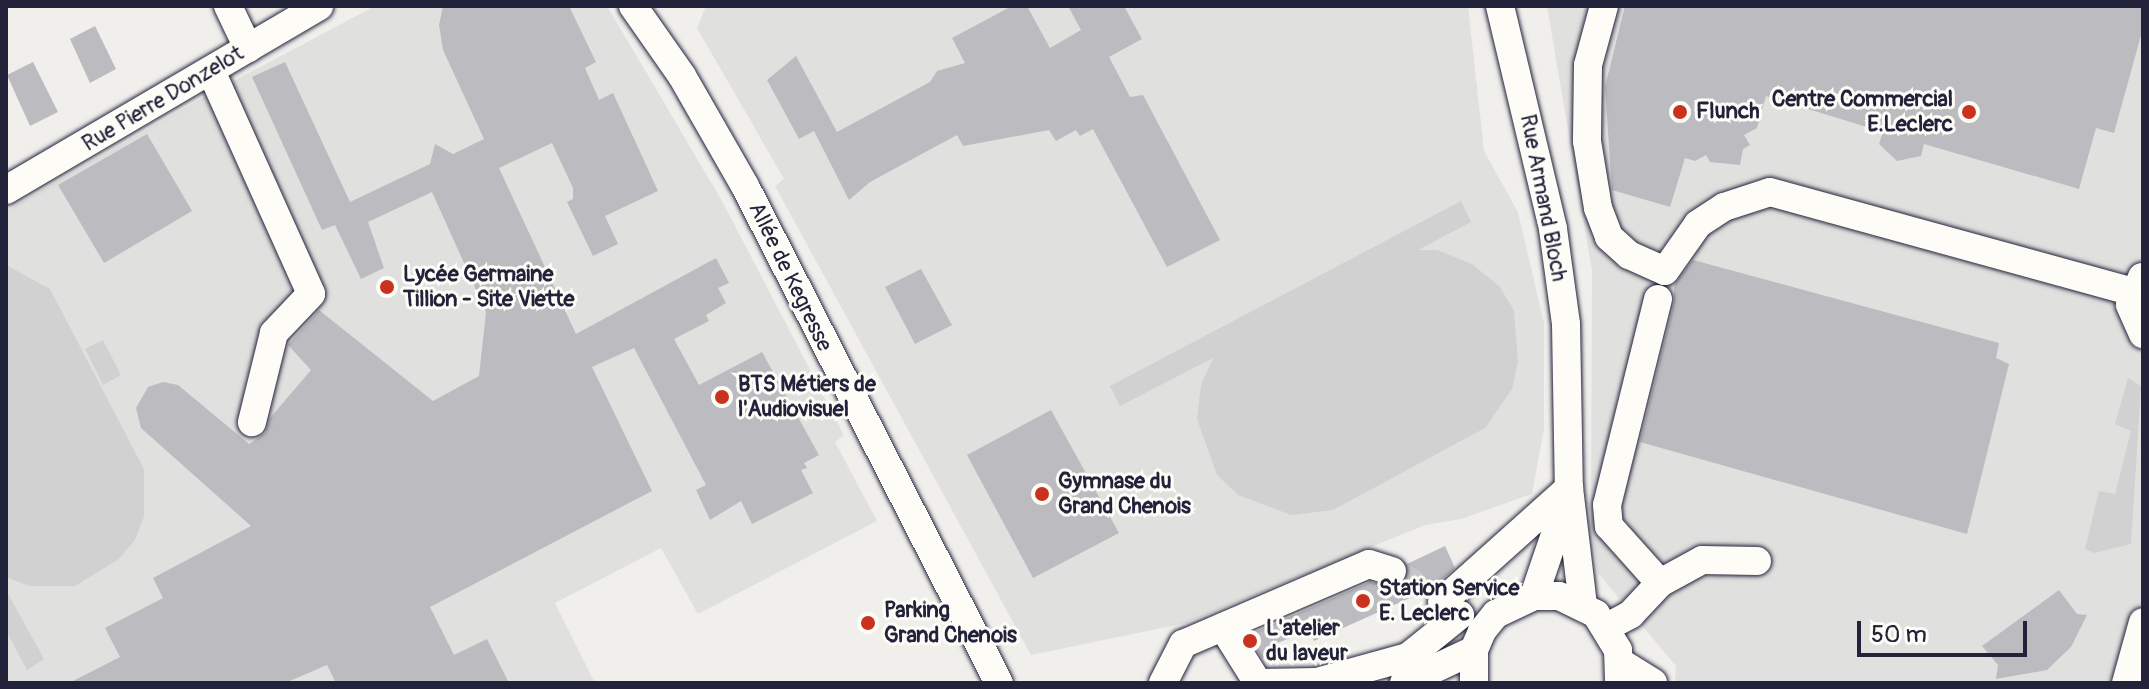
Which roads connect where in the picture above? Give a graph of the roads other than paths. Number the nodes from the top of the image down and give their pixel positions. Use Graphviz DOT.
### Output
graph roads {
  1 [pos="228,6"];
  2 [pos="319,6"];
  3 [pos="633,6"];
  4 [pos="1500,6"];
  5 [pos="1604,6"];
  6 [pos="285,14"];
  7 [pos="248,48"];
  8 [pos="211,71"];
  9 [pos="6,190"];
  10 [pos="2138,284"];
  11 [pos="1658,299"];
  12 [pos="2143,334"];
  13 [pos="252,422"];
  14 [pos="1569,488"];
  15 [pos="1757,561"];
  16 [pos="1392,571"];
  17 [pos="1660,583"];
  18 [pos="1534,596"];
  19 [pos="1583,605"];
  20 [pos="1457,618"];
  21 [pos="2143,622"];
  22 [pos="1223,627"];
  23 [pos="1607,627"];
  24 [pos="1619,673"];
  25 [pos="999,683"];
  26 [pos="1163,683"];
  27 [pos="1260,683"];
  28 [pos="1404,683"];
  29 [pos="1474,683"];
  30 [pos="1653,683"];
  31 [pos="2126,683"];
  1 -- 7 [label="street"];
  2 -- 6 [label="street, Rue Pierre Donzelot"];
  3 -- 25 [label="street, Allée de Kegresse"];
  4 -- 14 [label="street, Rue Armand Bloch"];
  5 -- 10 [label="street"];
  6 -- 7 [label="street, Rue Pierre Donzelot"];
  7 -- 8 [label="street, Rue Pierre Donzelot"];
  8 -- 9 [label="street, Rue Pierre Donzelot"];
  8 -- 13 [label="street"];
  10 -- 12 [label="street"];
  11 -- 17 [label="street"];
  14 -- 18 [label="street, Rue Armand Bloch"];
  14 -- 19 [label="street, Rue Armand Bloch"];
  14 -- 20 [label="street"];
  15 -- 17 [label="street"];
  16 -- 22 [label="street"];
  17 -- 23 [label="street"];
  18 -- 19 [label="street"];
  18 -- 20 [label="street"];
  19 -- 23 [label="street"];
  20 -- 27 [label="street"];
  20 -- 28 [label="street"];
  20 -- 29 [label="street"];
  21 -- 31 [label="street"];
  22 -- 26 [label="street"];
  22 -- 27 [label="street"];
  23 -- 24 [label="street"];
  24 -- 30 [label="street"];
}
